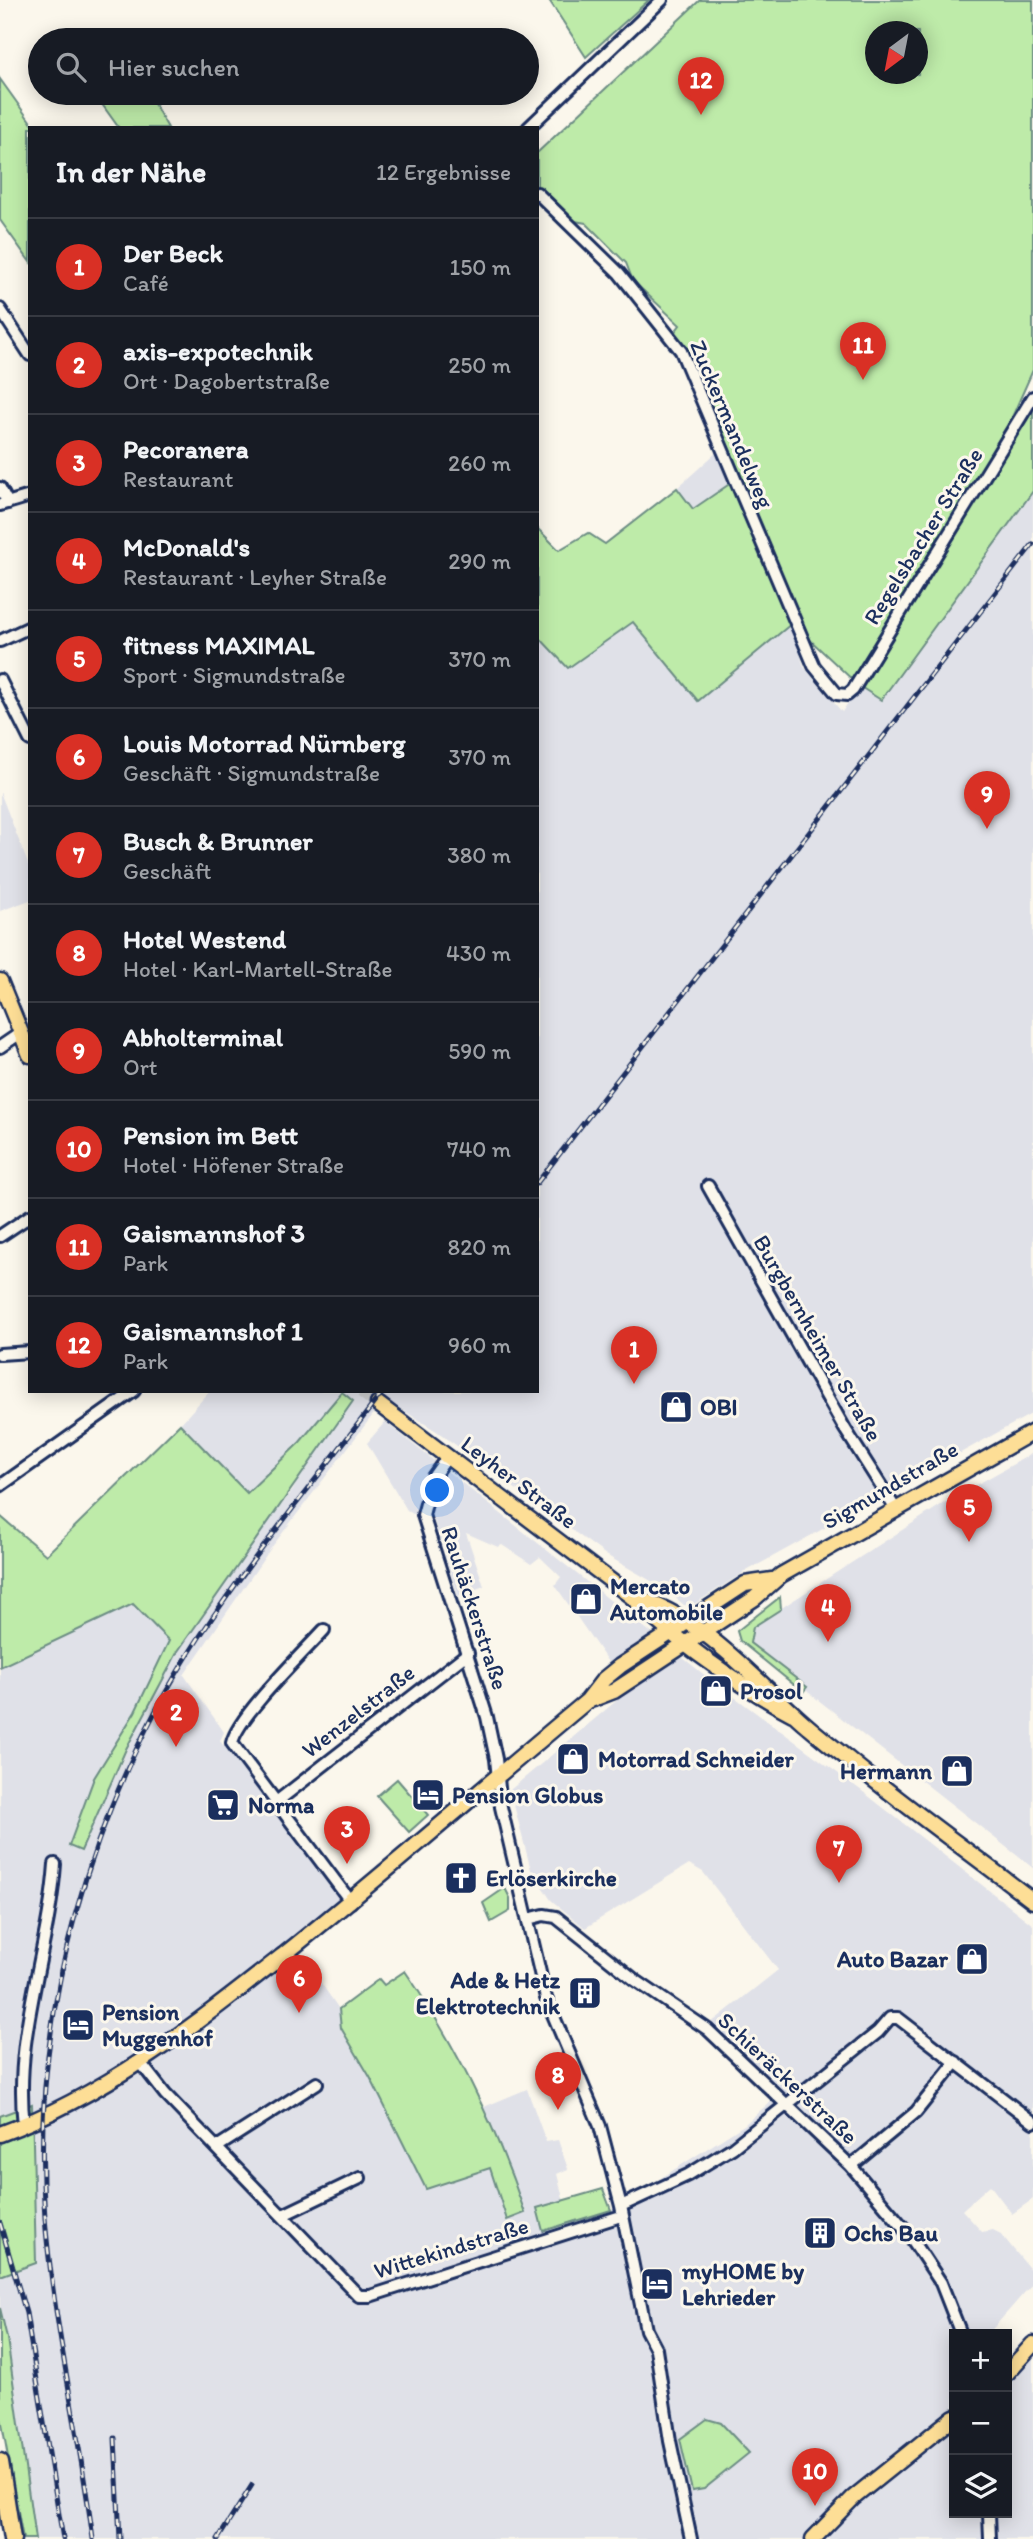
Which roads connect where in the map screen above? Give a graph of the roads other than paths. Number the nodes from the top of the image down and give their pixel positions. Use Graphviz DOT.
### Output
graph roads {
  1 [pos="662,0"];
  2 [pos="530,126"];
  3 [pos="539,195"];
  4 [pos="0,309"];
  5 [pos="28,352"];
  6 [pos="1033,397"];
  7 [pos="0,488"];
  8 [pos="28,497"];
  9 [pos="4,504"];
  10 [pos="28,628"];
  11 [pos="0,641"];
  12 [pos="0,680"];
  13 [pos="846,695"];
  14 [pos="28,736"];
  15 [pos="0,981"];
  16 [pos="26,1036"];
  17 [pos="0,1047"];
  18 [pos="708,1186"];
  19 [pos="28,1217"];
  20 [pos="0,1237"];
  21 [pos="28,1352"];
  22 [pos="0,1353"];
  23 [pos="131,1393"];
  24 [pos="378,1404"];
  25 [pos="1033,1432"];
  26 [pos="448,1456"];
  27 [pos="0,1486"];
  28 [pos="895,1508"];
  29 [pos="772,1580"];
  30 [pos="632,1597"];
  31 [pos="685,1622"];
  32 [pos="324,1630"];
  33 [pos="672,1630"];
  34 [pos="700,1633"];
  35 [pos="687,1642"];
  36 [pos="468,1653"];
  37 [pos="587,1701"];
  38 [pos="793,1714"];
  39 [pos="497,1778"];
  40 [pos="275,1803"];
  41 [pos="55,1864"];
  42 [pos="1033,1900"];
  43 [pos="351,1902"];
  44 [pos="528,1919"];
  45 [pos="140,2062"];
  46 [pos="956,2062"];
  47 [pos="317,2083"];
  48 [pos="788,2106"];
  49 [pos="1033,2122"];
  50 [pos="24,2125"];
  51 [pos="0,2134"];
  52 [pos="217,2147"];
  53 [pos="850,2166"];
  54 [pos="360,2178"];
  55 [pos="621,2211"];
  56 [pos="283,2215"];
  57 [pos="959,2329"];
  58 [pos="1033,2344"];
  59 [pos="1012,2367"];
  60 [pos="949,2421"];
  61 [pos="0,2462"];
  62 [pos="989,2518"];
  63 [pos="12,2539"];
  64 [pos="691,2539"];
  65 [pos="814,2539"];
  66 [pos="990,2539"];
  1 -- 2 [label="street"];
  3 -- 13 [label="street, Zuckermandelweg"];
  4 -- 5 [label="street"];
  6 -- 13 [label="street, Regelsbacher Straße"];
  7 -- 9 [label="street"];
  8 -- 9 [label="street"];
  10 -- 11 [label="street"];
  12 -- 14 [label="street"];
  15 -- 16 [label="main road"];
  16 -- 17 [label="street"];
  18 -- 28 [label="street, Burgbernheimer Straße"];
  19 -- 20 [label="street"];
  21 -- 22 [label="street"];
  23 -- 27 [label="street"];
  24 -- 26 [label="main road, Leyher Straße"];
  25 -- 28 [label="main road, Sigmundstraße"];
  26 -- 30 [label="main road, Leyher Straße"];
  26 -- 36 [label="street, Rauhäckerstraße"];
  28 -- 29 [label="main road, Sigmundstraße"];
  29 -- 31 [label="main road, Sigmundstraße"];
  29 -- 34 [label="main road, Sigmundstraße"];
  30 -- 31 [label="main road, Leyher Straße"];
  30 -- 33 [label="main road, Leyher Straße"];
  31 -- 33 [label="main road, Sigmundstraße"];
  31 -- 34 [label="main road, Leyher Straße"];
  32 -- 40 [label="street"];
  33 -- 35 [label="main road, Leyher Straße"];
  33 -- 37 [label="main road, Sigmundstraße"];
  34 -- 35 [label="main road, Sigmundstraße"];
  34 -- 38 [label="main road, Leyher Straße"];
  35 -- 37 [label="main road, Sigmundstraße"];
  35 -- 38 [label="main road, Leyher Straße"];
  36 -- 39 [label="street, Rauhäckerstraße"];
  36 -- 40 [label="street, Wenzelstraße"];
  37 -- 39 [label="main road, Sigmundstraße"];
  38 -- 42 [label="main road, Leyher Straße"];
  39 -- 43 [label="main road, Sigmundstraße"];
  39 -- 44 [label="street, Rauhäckerstraße"];
  40 -- 43 [label="street"];
  41 -- 50 [label="street"];
  43 -- 45 [label="main road, Sigmundstraße"];
  44 -- 48 [label="street, Schieräckerstraße"];
  44 -- 55 [label="street, Rauhäckerstraße"];
  45 -- 50 [label="main road, Sigmundstraße"];
  45 -- 52 [label="street, Wittekindstraße"];
  46 -- 48 [label="street, Wittekindstraße"];
  46 -- 49 [label="street"];
  46 -- 53 [label="street"];
  47 -- 52 [label="street"];
  48 -- 53 [label="street, Schieräckerstraße"];
  48 -- 55 [label="street, Wittekindstraße"];
  50 -- 51 [label="main road, Sigmundstraße"];
  52 -- 56 [label="street, Wittekindstraße"];
  53 -- 57 [label="street, Schieräckerstraße"];
  54 -- 56 [label="street"];
  55 -- 56 [label="street, Wittekindstraße"];
  55 -- 64 [label="street, Rauhäckerstraße"];
  58 -- 59 [label="main road"];
  60 -- 65 [label="main road"];
  61 -- 63 [label="highway"];
  62 -- 66 [label="street"];
}
